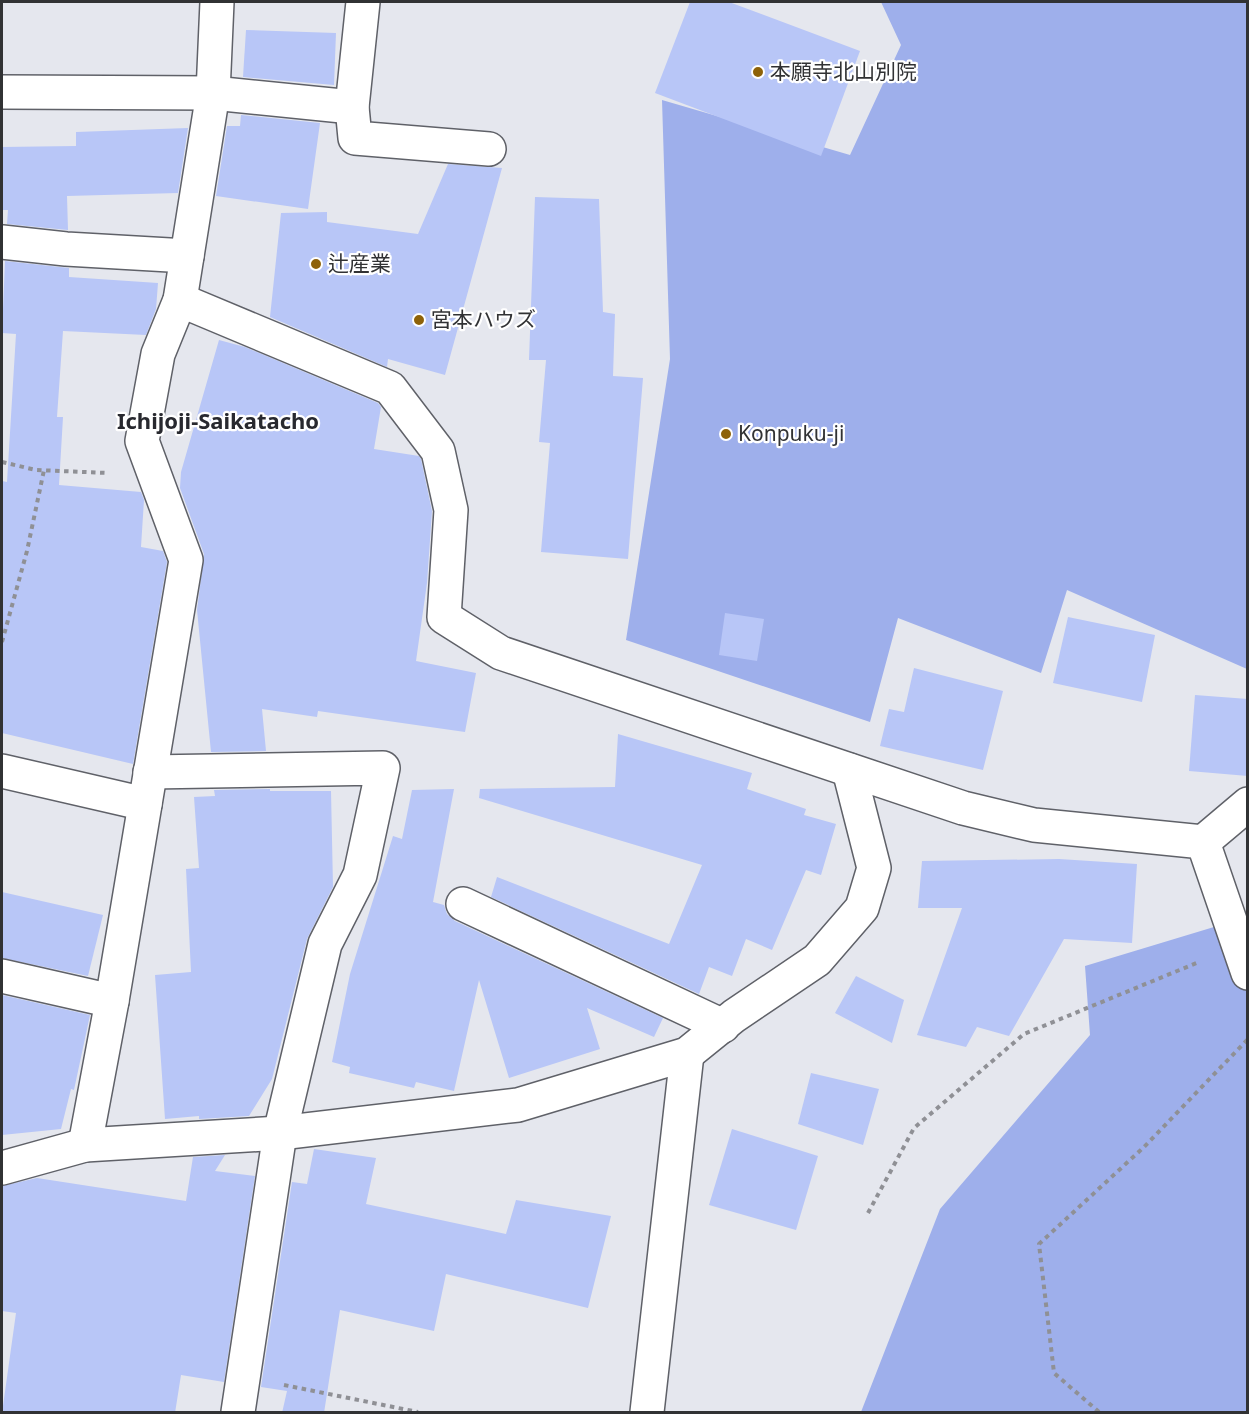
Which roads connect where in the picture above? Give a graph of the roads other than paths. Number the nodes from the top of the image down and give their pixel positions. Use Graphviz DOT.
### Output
graph roads {
  1 [pos="218,2"];
  2 [pos="363,2"];
  3 [pos="2,92"];
  4 [pos="213,93"];
  5 [pos="352,107"];
  6 [pos="489,149"];
  7 [pos="2,242"];
  8 [pos="187,256"];
  9 [pos="180,300"];
  10 [pos="849,770"];
  11 [pos="2,771"];
  12 [pos="150,772"];
  13 [pos="145,804"];
  14 [pos="1248,804"];
  15 [pos="1203,842"];
  16 [pos="463,904"];
  17 [pos="1243,960"];
  18 [pos="2,976"];
  19 [pos="112,1001"];
  20 [pos="723,1026"];
  21 [pos="687,1054"];
  22 [pos="280,1132"];
  23 [pos="85,1145"];
  24 [pos="2,1168"];
  25 [pos="238,1413"];
  26 [pos="647,1413"];
  1 -- 4 [label="street"];
  2 -- 5 [label="street"];
  3 -- 4 [label="street"];
  4 -- 5 [label="street"];
  4 -- 8 [label="street"];
  5 -- 6 [label="street"];
  7 -- 8 [label="street"];
  8 -- 9 [label="street"];
  9 -- 10 [label="street"];
  9 -- 12 [label="street"];
  10 -- 15 [label="street"];
  10 -- 20 [label="street"];
  11 -- 13 [label="street"];
  12 -- 13 [label="street"];
  12 -- 22 [label="street"];
  13 -- 19 [label="street"];
  14 -- 15 [label="street"];
  15 -- 17 [label="street"];
  16 -- 20 [label="street"];
  18 -- 19 [label="street"];
  19 -- 23 [label="street"];
  20 -- 21 [label="street"];
  21 -- 22 [label="street"];
  21 -- 26 [label="street"];
  22 -- 23 [label="street"];
  22 -- 25 [label="street"];
  23 -- 24 [label="street"];
}
